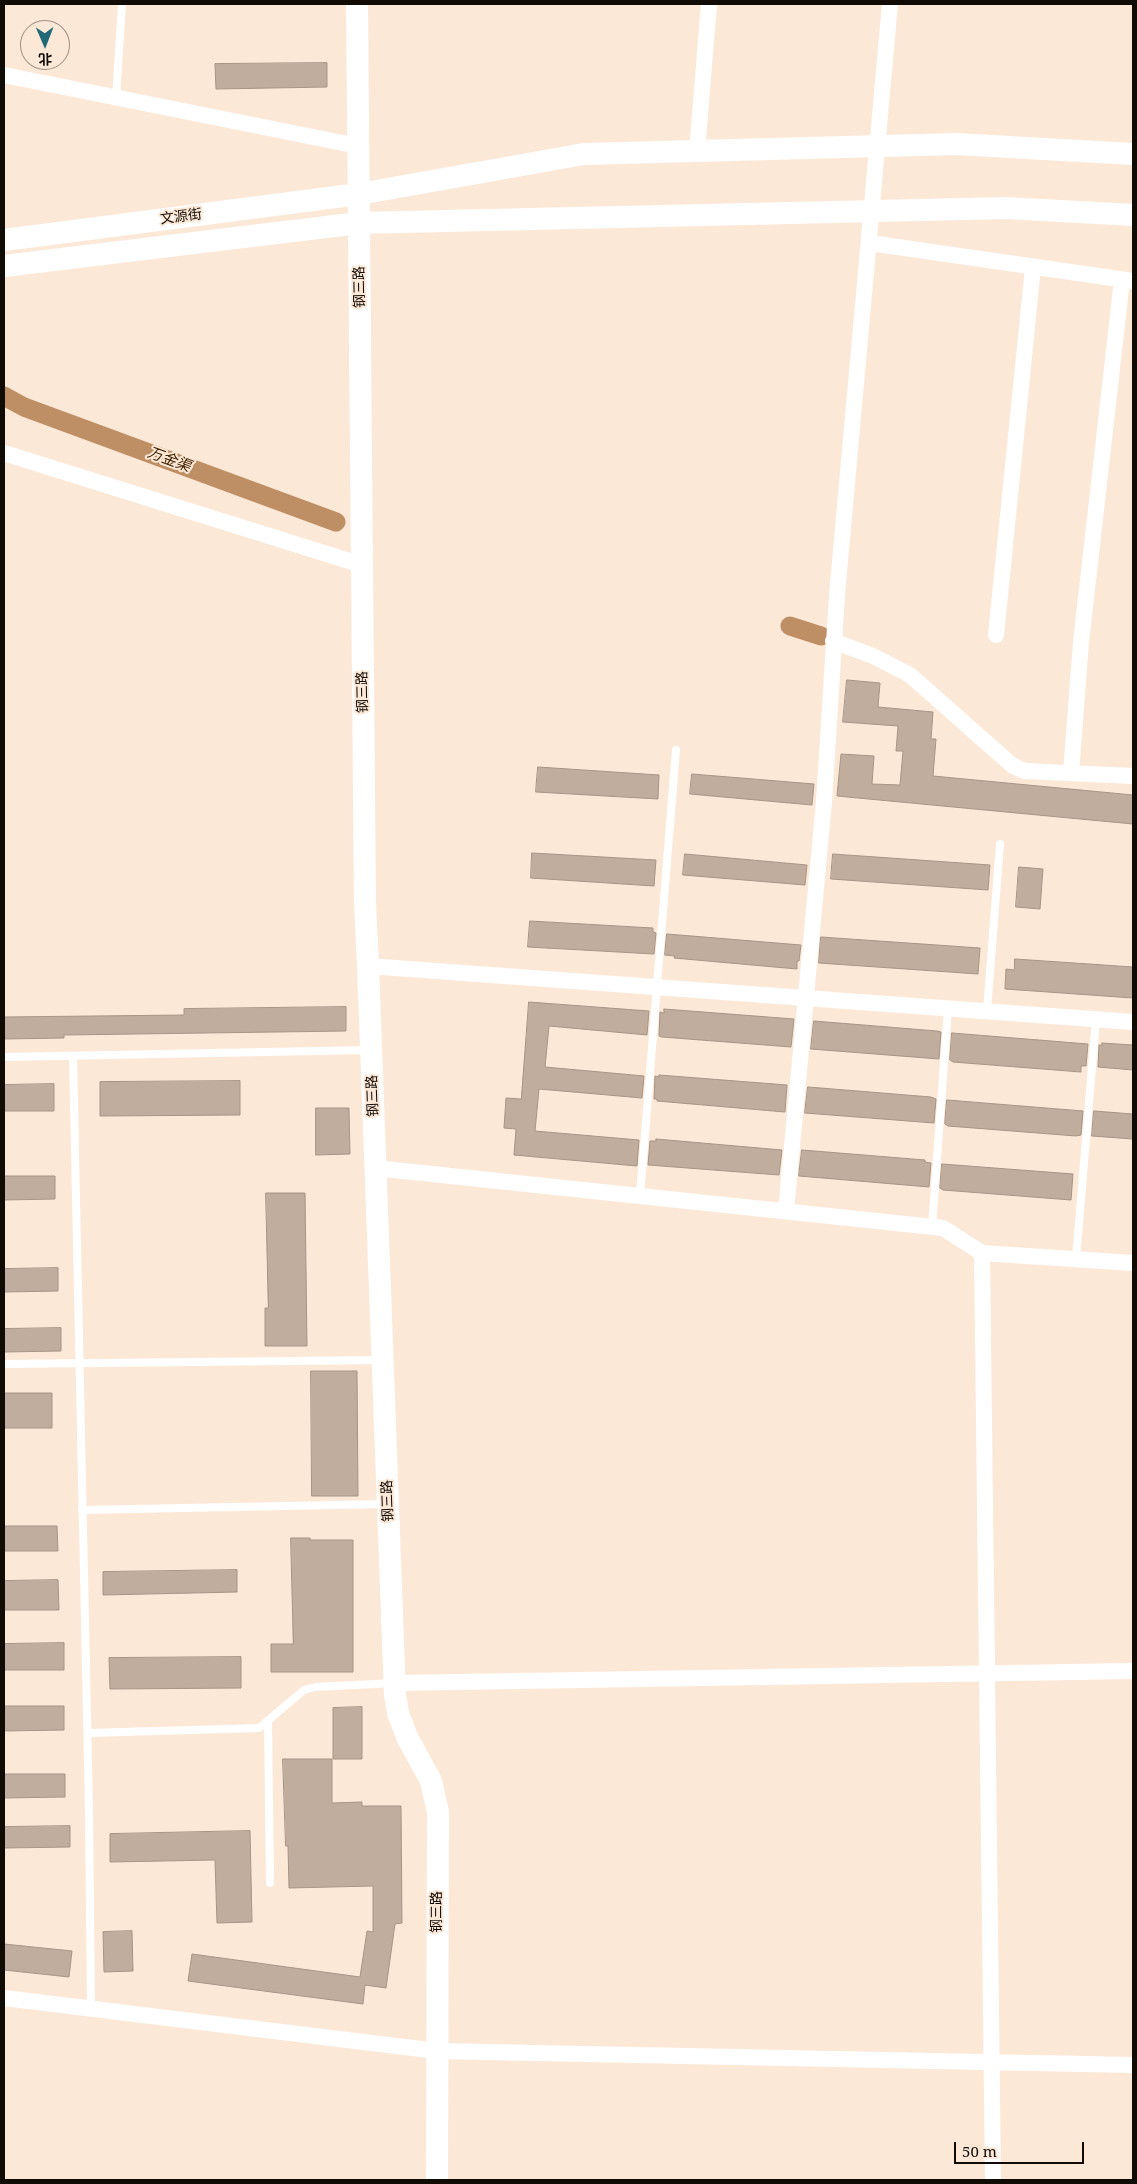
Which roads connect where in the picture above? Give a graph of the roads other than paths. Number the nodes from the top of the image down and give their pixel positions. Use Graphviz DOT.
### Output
graph roads {
  1 [pos="122,4"];
  2 [pos="357,4"];
  3 [pos="709,4"];
  4 [pos="890,4"];
  5 [pos="4,75"];
  6 [pos="116,98"];
  7 [pos="358,146"];
  8 [pos="878,146"];
  9 [pos="697,151"];
  10 [pos="1133,154"];
  11 [pos="359,194"];
  12 [pos="872,211"];
  13 [pos="1133,215"];
  14 [pos="359,223"];
  15 [pos="4,240"];
  16 [pos="870,244"];
  17 [pos="4,266"];
  18 [pos="1033,267"];
  19 [pos="1128,281"];
  20 [pos="4,454"];
  21 [pos="362,565"];
  22 [pos="996,635"];
  23 [pos="833,641"];
  24 [pos="676,750"];
  25 [pos="1071,773"];
  26 [pos="1133,776"];
  27 [pos="1000,844"];
  28 [pos="368,966"];
  29 [pos="657,987"];
  30 [pos="806,998"];
  31 [pos="948,1008"];
  32 [pos="988,1011"];
  33 [pos="1096,1019"];
  34 [pos="1133,1022"];
  35 [pos="371,1050"];
  36 [pos="73,1056"];
  37 [pos="4,1057"];
  38 [pos="375,1168"];
  39 [pos="640,1196"];
  40 [pos="786,1211"];
  41 [pos="932,1227"];
  42 [pos="982,1253"];
  43 [pos="1076,1259"];
  44 [pos="1133,1263"];
  45 [pos="383,1360"];
  46 [pos="79,1363"];
  47 [pos="4,1364"];
  48 [pos="388,1504"];
  49 [pos="82,1510"];
  50 [pos="1133,1672"];
  51 [pos="986,1674"];
  52 [pos="395,1683"];
  53 [pos="268,1721"];
  54 [pos="88,1733"];
  55 [pos="270,1883"];
  56 [pos="4,1998"];
  57 [pos="91,2009"];
  58 [pos="437,2050"];
  59 [pos="992,2062"];
  60 [pos="1133,2064"];
  61 [pos="437,2180"];
  62 [pos="993,2180"];
  1 -- 6 [label="lane"];
  2 -- 7 [label="street, 钢三路"];
  3 -- 9 [label="street"];
  4 -- 8 [label="street"];
  5 -- 6 [label="street"];
  6 -- 7 [label="street"];
  7 -- 11 [label="street, 钢三路"];
  8 -- 9 [label="street, 文源街"];
  8 -- 10 [label="street, 文源街"];
  8 -- 12 [label="street"];
  9 -- 11 [label="street, 文源街"];
  11 -- 14 [label="street, 钢三路"];
  11 -- 15 [label="street, 文源街"];
  12 -- 13 [label="street, 文源街"];
  12 -- 14 [label="street, 文源街"];
  12 -- 16 [label="street"];
  14 -- 17 [label="street, 文源街"];
  14 -- 21 [label="street, 钢三路"];
  16 -- 18 [label="street"];
  16 -- 23 [label="street"];
  18 -- 19 [label="street"];
  18 -- 22 [label="street"];
  19 -- 25 [label="street"];
  20 -- 21 [label="street"];
  21 -- 28 [label="street, 钢三路"];
  23 -- 25 [label="street"];
  23 -- 30 [label="street"];
  24 -- 29 [label="lane"];
  25 -- 26 [label="street"];
  27 -- 32 [label="lane"];
  28 -- 29 [label="street"];
  28 -- 35 [label="street, 钢三路"];
  29 -- 30 [label="street"];
  29 -- 39 [label="lane"];
  30 -- 31 [label="street"];
  30 -- 40 [label="street"];
  31 -- 32 [label="street"];
  31 -- 41 [label="lane"];
  32 -- 33 [label="street"];
  33 -- 34 [label="street"];
  33 -- 43 [label="lane"];
  35 -- 36 [label="lane"];
  35 -- 38 [label="street, 钢三路"];
  36 -- 37 [label="lane"];
  36 -- 46 [label="lane"];
  38 -- 39 [label="street"];
  38 -- 45 [label="street, 钢三路"];
  39 -- 40 [label="street"];
  40 -- 41 [label="street"];
  41 -- 42 [label="street"];
  42 -- 43 [label="street"];
  42 -- 51 [label="street"];
  43 -- 44 [label="street"];
  45 -- 46 [label="lane"];
  45 -- 48 [label="street, 钢三路"];
  46 -- 47 [label="lane"];
  46 -- 49 [label="lane"];
  48 -- 49 [label="lane"];
  48 -- 52 [label="street, 钢三路"];
  49 -- 54 [label="lane"];
  50 -- 51 [label="street"];
  51 -- 52 [label="street"];
  51 -- 59 [label="street"];
  52 -- 53 [label="lane"];
  52 -- 58 [label="street, 钢三路"];
  53 -- 54 [label="lane"];
  53 -- 55 [label="lane"];
  54 -- 57 [label="lane"];
  56 -- 57 [label="street"];
  57 -- 58 [label="street"];
  58 -- 59 [label="street"];
  58 -- 61 [label="street, 钢三路"];
  59 -- 60 [label="street"];
  59 -- 62 [label="street"];
}
